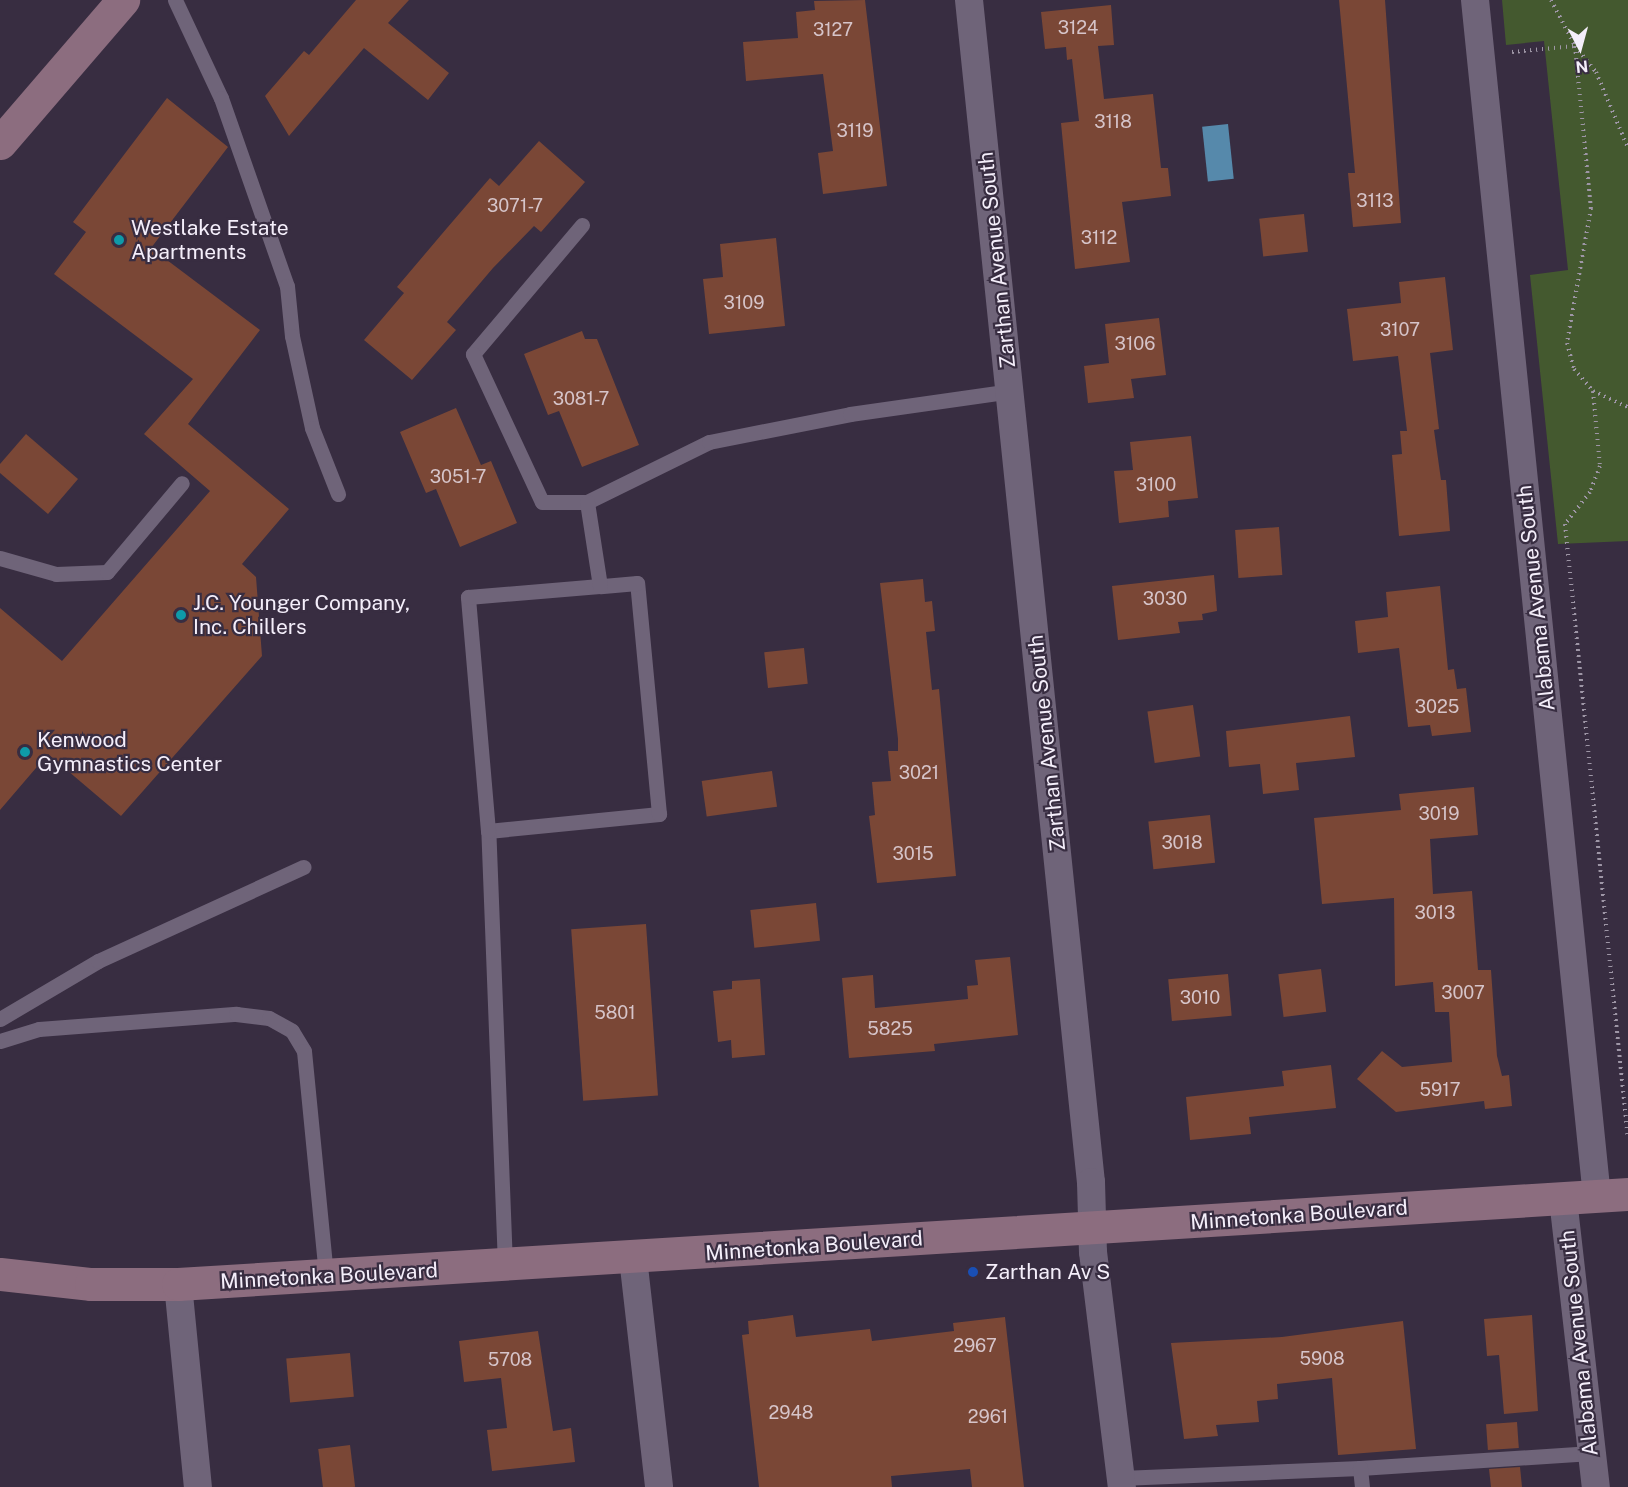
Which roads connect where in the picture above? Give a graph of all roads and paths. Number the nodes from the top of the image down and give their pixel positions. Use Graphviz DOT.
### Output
graph roads {
  1 [pos="123,0"];
  2 [pos="175,0"];
  3 [pos="969,0"];
  4 [pos="1475,0"];
  5 [pos="1551,0"];
  6 [pos="1575,46"];
  7 [pos="1481,54"];
  8 [pos="0,143"];
  9 [pos="1628,148"];
  10 [pos="582,225"];
  11 [pos="1011,391"];
  12 [pos="1593,391"];
  13 [pos="1628,407"];
  14 [pos="182,483"];
  15 [pos="338,494"];
  16 [pos="587,502"];
  17 [pos="0,558"];
  18 [pos="600,586"];
  19 [pos="488,831"];
  20 [pos="303,867"];
  21 [pos="0,1019"];
  22 [pos="0,1041"];
  23 [pos="1628,1139"];
  24 [pos="1612,1195"];
  25 [pos="1563,1198"];
  26 [pos="1091,1228"];
  27 [pos="633,1258"];
  28 [pos="505,1265"];
  29 [pos="0,1274"];
  30 [pos="326,1276"];
  31 [pos="178,1284"];
  32 [pos="1592,1453"];
  33 [pos="1360,1468"];
  34 [pos="1121,1483"];
  35 [pos="198,1487"];
  36 [pos="659,1487"];
  37 [pos="1362,1487"];
  38 [pos="1596,1487"];
  1 -- 8 [label="main road"];
  2 -- 15 [label="lane"];
  3 -- 11 [label="street, Zarthan Avenue South"];
  4 -- 7 [label="street, Alabama Avenue South"];
  5 -- 6 [label="path"];
  6 -- 7 [label="path"];
  6 -- 9 [label="path"];
  6 -- 12 [label="path"];
  7 -- 24 [label="street, Alabama Avenue South"];
  10 -- 16 [label="lane"];
  11 -- 16 [label="lane"];
  11 -- 26 [label="street, Zarthan Avenue South"];
  12 -- 13 [label="path"];
  12 -- 23 [label="path"];
  14 -- 17 [label="lane"];
  16 -- 18 [label="lane"];
  18 -- 19 [label="lane"];
  18 -- 19 [label="lane"];
  19 -- 28 [label="lane"];
  20 -- 21 [label="lane"];
  22 -- 30 [label="lane"];
  24 -- 25 [label="main road, Minnetonka Boulevard"];
  25 -- 26 [label="main road, Minnetonka Boulevard"];
  25 -- 32 [label="street, Alabama Avenue South"];
  26 -- 27 [label="main road, Minnetonka Boulevard"];
  26 -- 34 [label="street, Zarthan Avenue South"];
  27 -- 28 [label="main road, Minnetonka Boulevard"];
  27 -- 36 [label="street"];
  28 -- 30 [label="main road, Minnetonka Boulevard"];
  29 -- 31 [label="main road, Minnetonka Boulevard"];
  30 -- 31 [label="main road, Minnetonka Boulevard"];
  31 -- 35 [label="street"];
  32 -- 33 [label="lane"];
  32 -- 38 [label="street, Alabama Avenue South"];
  33 -- 34 [label="lane"];
  33 -- 37 [label="lane"];
}
